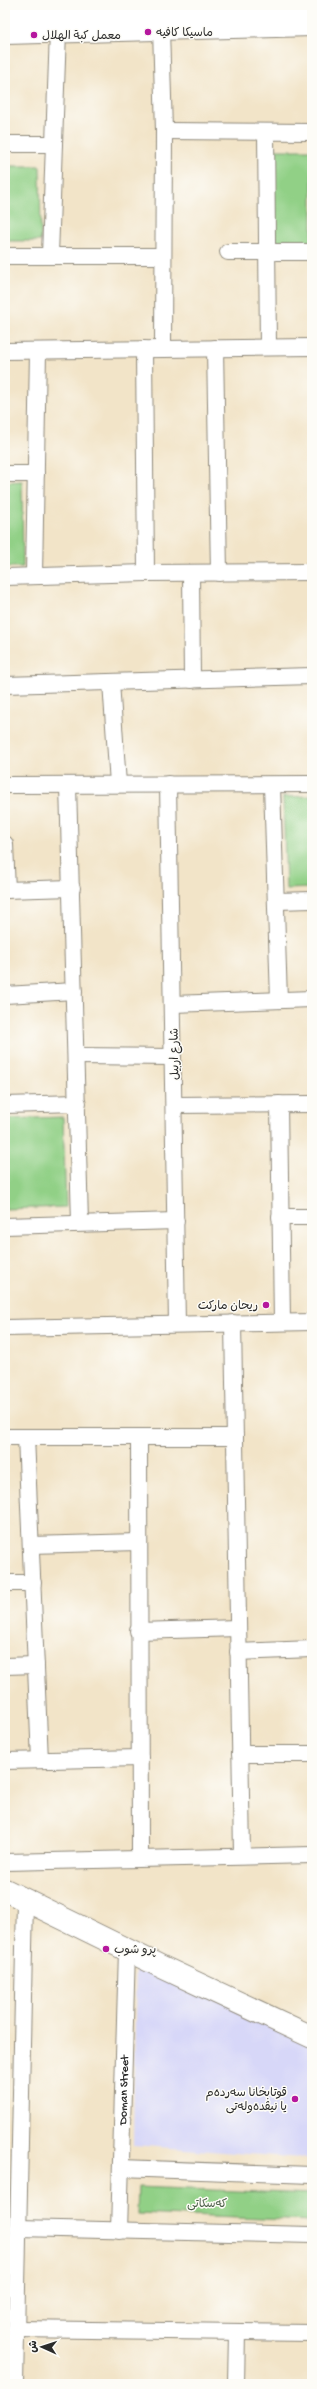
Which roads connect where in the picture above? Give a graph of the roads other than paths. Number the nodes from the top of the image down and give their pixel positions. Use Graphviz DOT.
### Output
graph roads {
  1 [pos="312,6"];
  2 [pos="128,8"];
  3 [pos="5,12"];
  4 [pos="164,15"];
  5 [pos="312,24"];
  6 [pos="58,32"];
  7 [pos="5,33"];
  8 [pos="164,131"];
  9 [pos="266,132"];
  10 [pos="312,132"];
  11 [pos="5,144"];
  12 [pos="54,144"];
  13 [pos="228,252"];
  14 [pos="267,252"];
  15 [pos="312,252"];
  16 [pos="50,255"];
  17 [pos="5,256"];
  18 [pos="163,256"];
  19 [pos="268,347"];
  20 [pos="312,347"];
  21 [pos="215,348"];
  22 [pos="144,349"];
  23 [pos="163,349"];
  24 [pos="38,350"];
  25 [pos="5,351"];
  26 [pos="5,474"];
  27 [pos="36,474"];
  28 [pos="312,572"];
  29 [pos="146,573"];
  30 [pos="191,573"];
  31 [pos="219,573"];
  32 [pos="34,576"];
  33 [pos="5,577"];
  34 [pos="312,676"];
  35 [pos="192,680"];
  36 [pos="111,682"];
  37 [pos="5,685"];
  38 [pos="118,784"];
  39 [pos="168,784"];
  40 [pos="312,784"];
  41 [pos="5,785"];
  42 [pos="68,785"];
  43 [pos="272,785"];
  44 [pos="5,844"];
  45 [pos="72,888"];
  46 [pos="6,890"];
  47 [pos="312,900"];
  48 [pos="277,901"];
  49 [pos="74,991"];
  50 [pos="5,995"];
  51 [pos="278,1000"];
  52 [pos="312,1000"];
  53 [pos="173,1004"];
  54 [pos="77,1056"];
  55 [pos="173,1057"];
  56 [pos="78,1103"];
  57 [pos="279,1104"];
  58 [pos="312,1104"];
  59 [pos="5,1105"];
  60 [pos="175,1105"];
  61 [pos="280,1217"];
  62 [pos="312,1217"];
  63 [pos="176,1221"];
  64 [pos="80,1223"];
  65 [pos="5,1226"];
  66 [pos="282,1322"];
  67 [pos="312,1322"];
  68 [pos="233,1323"];
  69 [pos="177,1324"];
  70 [pos="5,1328"];
  71 [pos="5,1437"];
  72 [pos="26,1437"];
  73 [pos="138,1437"];
  74 [pos="235,1437"];
  75 [pos="138,1542"];
  76 [pos="31,1545"];
  77 [pos="32,1583"];
  78 [pos="5,1584"];
  79 [pos="238,1628"];
  80 [pos="138,1631"];
  81 [pos="312,1649"];
  82 [pos="238,1652"];
  83 [pos="36,1665"];
  84 [pos="5,1666"];
  85 [pos="240,1754"];
  86 [pos="312,1754"];
  87 [pos="140,1758"];
  88 [pos="40,1760"];
  89 [pos="5,1761"];
  90 [pos="242,1855"];
  91 [pos="312,1855"];
  92 [pos="140,1857"];
  93 [pos="5,1862"];
  94 [pos="5,1890"];
  95 [pos="25,1900"];
  96 [pos="127,1950"];
  97 [pos="312,2036"];
  98 [pos="12,2164"];
  99 [pos="121,2168"];
  100 [pos="312,2175"];
  101 [pos="18,2228"];
  102 [pos="119,2231"];
  103 [pos="312,2235"];
  104 [pos="16,2329"];
  105 [pos="237,2332"];
  106 [pos="312,2333"];
  107 [pos="15,2384"];
  108 [pos="236,2384"];
  1 -- 4 [label="main road"];
  2 -- 3 [label="main road"];
  2 -- 4 [label="main road"];
  4 -- 5 [label="main road"];
  4 -- 6 [label="main road"];
  4 -- 8 [label="street"];
  6 -- 7 [label="main road"];
  6 -- 12 [label="street"];
  8 -- 9 [label="street"];
  8 -- 18 [label="street"];
  9 -- 10 [label="street"];
  9 -- 14 [label="street"];
  11 -- 12 [label="street"];
  12 -- 16 [label="street"];
  13 -- 14 [label="street"];
  14 -- 15 [label="street"];
  14 -- 19 [label="street"];
  16 -- 17 [label="street"];
  16 -- 18 [label="street"];
  18 -- 23 [label="street"];
  19 -- 20 [label="street"];
  19 -- 21 [label="street"];
  21 -- 23 [label="street"];
  21 -- 31 [label="street"];
  22 -- 23 [label="street"];
  22 -- 24 [label="street"];
  22 -- 29 [label="street"];
  24 -- 25 [label="street"];
  24 -- 27 [label="street"];
  26 -- 27 [label="street"];
  27 -- 32 [label="street"];
  28 -- 31 [label="street"];
  29 -- 30 [label="street"];
  29 -- 32 [label="street"];
  30 -- 31 [label="street"];
  30 -- 35 [label="street"];
  32 -- 33 [label="street"];
  34 -- 35 [label="street"];
  35 -- 36 [label="street"];
  36 -- 37 [label="street"];
  36 -- 38 [label="street"];
  38 -- 39 [label="street"];
  38 -- 42 [label="street"];
  39 -- 43 [label="street"];
  39 -- 53 [label="street, شارع اربيل"];
  40 -- 43 [label="street"];
  41 -- 42 [label="street"];
  42 -- 45 [label="street"];
  43 -- 48 [label="street"];
  44 -- 46 [label="street"];
  45 -- 46 [label="street"];
  45 -- 49 [label="street"];
  47 -- 48 [label="street"];
  48 -- 51 [label="street"];
  49 -- 50 [label="street"];
  49 -- 54 [label="street"];
  51 -- 52 [label="street"];
  51 -- 53 [label="street"];
  53 -- 55 [label="street, شارع اربيل"];
  54 -- 55 [label="street"];
  54 -- 56 [label="street"];
  55 -- 60 [label="street, شارع اربيل"];
  56 -- 59 [label="street"];
  56 -- 64 [label="street"];
  57 -- 58 [label="street"];
  57 -- 60 [label="street"];
  57 -- 61 [label="street"];
  60 -- 63 [label="street, شارع اربيل"];
  61 -- 62 [label="street"];
  61 -- 66 [label="street"];
  63 -- 64 [label="street"];
  63 -- 69 [label="street, شارع اربيل"];
  64 -- 65 [label="street"];
  66 -- 67 [label="street"];
  66 -- 68 [label="street"];
  68 -- 69 [label="street"];
  68 -- 74 [label="street"];
  69 -- 70 [label="street"];
  71 -- 72 [label="street"];
  72 -- 73 [label="street"];
  72 -- 76 [label="street"];
  73 -- 74 [label="street"];
  73 -- 75 [label="street"];
  74 -- 79 [label="street"];
  75 -- 76 [label="street"];
  75 -- 80 [label="street"];
  76 -- 77 [label="street"];
  77 -- 78 [label="street"];
  77 -- 83 [label="street"];
  79 -- 80 [label="street"];
  79 -- 82 [label="street"];
  80 -- 87 [label="street"];
  81 -- 82 [label="street"];
  82 -- 85 [label="street"];
  83 -- 84 [label="street"];
  83 -- 88 [label="street"];
  85 -- 86 [label="street"];
  85 -- 90 [label="street"];
  87 -- 88 [label="street"];
  87 -- 92 [label="street"];
  88 -- 89 [label="street"];
  90 -- 91 [label="street"];
  90 -- 92 [label="street"];
  92 -- 93 [label="street"];
  94 -- 95 [label="main road"];
  95 -- 96 [label="main road"];
  95 -- 98 [label="street"];
  96 -- 97 [label="main road"];
  96 -- 99 [label="street, Doman Street"];
  98 -- 101 [label="street"];
  99 -- 100 [label="street"];
  99 -- 102 [label="street, Doman Street"];
  101 -- 102 [label="street"];
  101 -- 104 [label="street"];
  102 -- 103 [label="street"];
  104 -- 105 [label="street"];
  104 -- 107 [label="street"];
  105 -- 106 [label="street"];
  105 -- 108 [label="street"];
}
